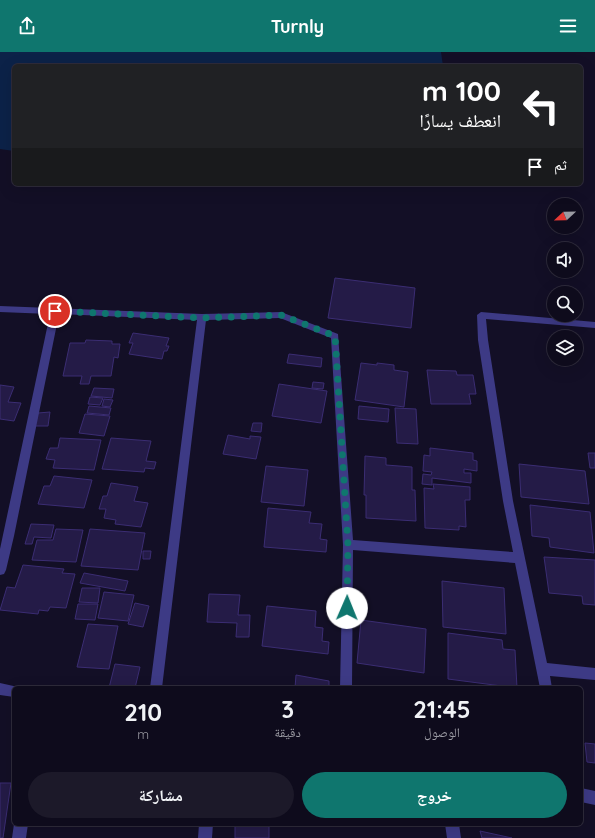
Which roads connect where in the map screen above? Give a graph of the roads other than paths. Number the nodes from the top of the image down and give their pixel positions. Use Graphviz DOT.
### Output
graph roads {
  1 [pos="0,309"];
  2 [pos="55,311"];
  3 [pos="202,318"];
  4 [pos="595,325"];
  5 [pos="4,536"];
  6 [pos="348,545"];
  7 [pos="519,558"];
  8 [pos="0,570"];
  9 [pos="543,669"];
  10 [pos="595,674"];
  11 [pos="156,686"];
  12 [pos="346,686"];
  13 [pos="546,686"];
  14 [pos="0,689"];
  15 [pos="12,691"];
  16 [pos="583,795"];
  17 [pos="595,798"];
  18 [pos="21,826"];
  19 [pos="206,826"];
  20 [pos="452,826"];
  21 [pos="19,838"];
  22 [pos="205,838"];
  23 [pos="454,838"];
  1 -- 2 [label="street"];
  2 -- 3 [label="street"];
  2 -- 5 [label="street"];
  3 -- 6 [label="street"];
  3 -- 11 [label="street"];
  4 -- 7 [label="street"];
  5 -- 8 [label="street"];
  6 -- 7 [label="street"];
  6 -- 12 [label="street"];
  7 -- 9 [label="street"];
  9 -- 10 [label="street"];
  9 -- 13 [label="street"];
  14 -- 15 [label="street"];
  16 -- 17 [label="street"];
  18 -- 21 [label="street"];
  19 -- 22 [label="street"];
  20 -- 23 [label="street"];
}
